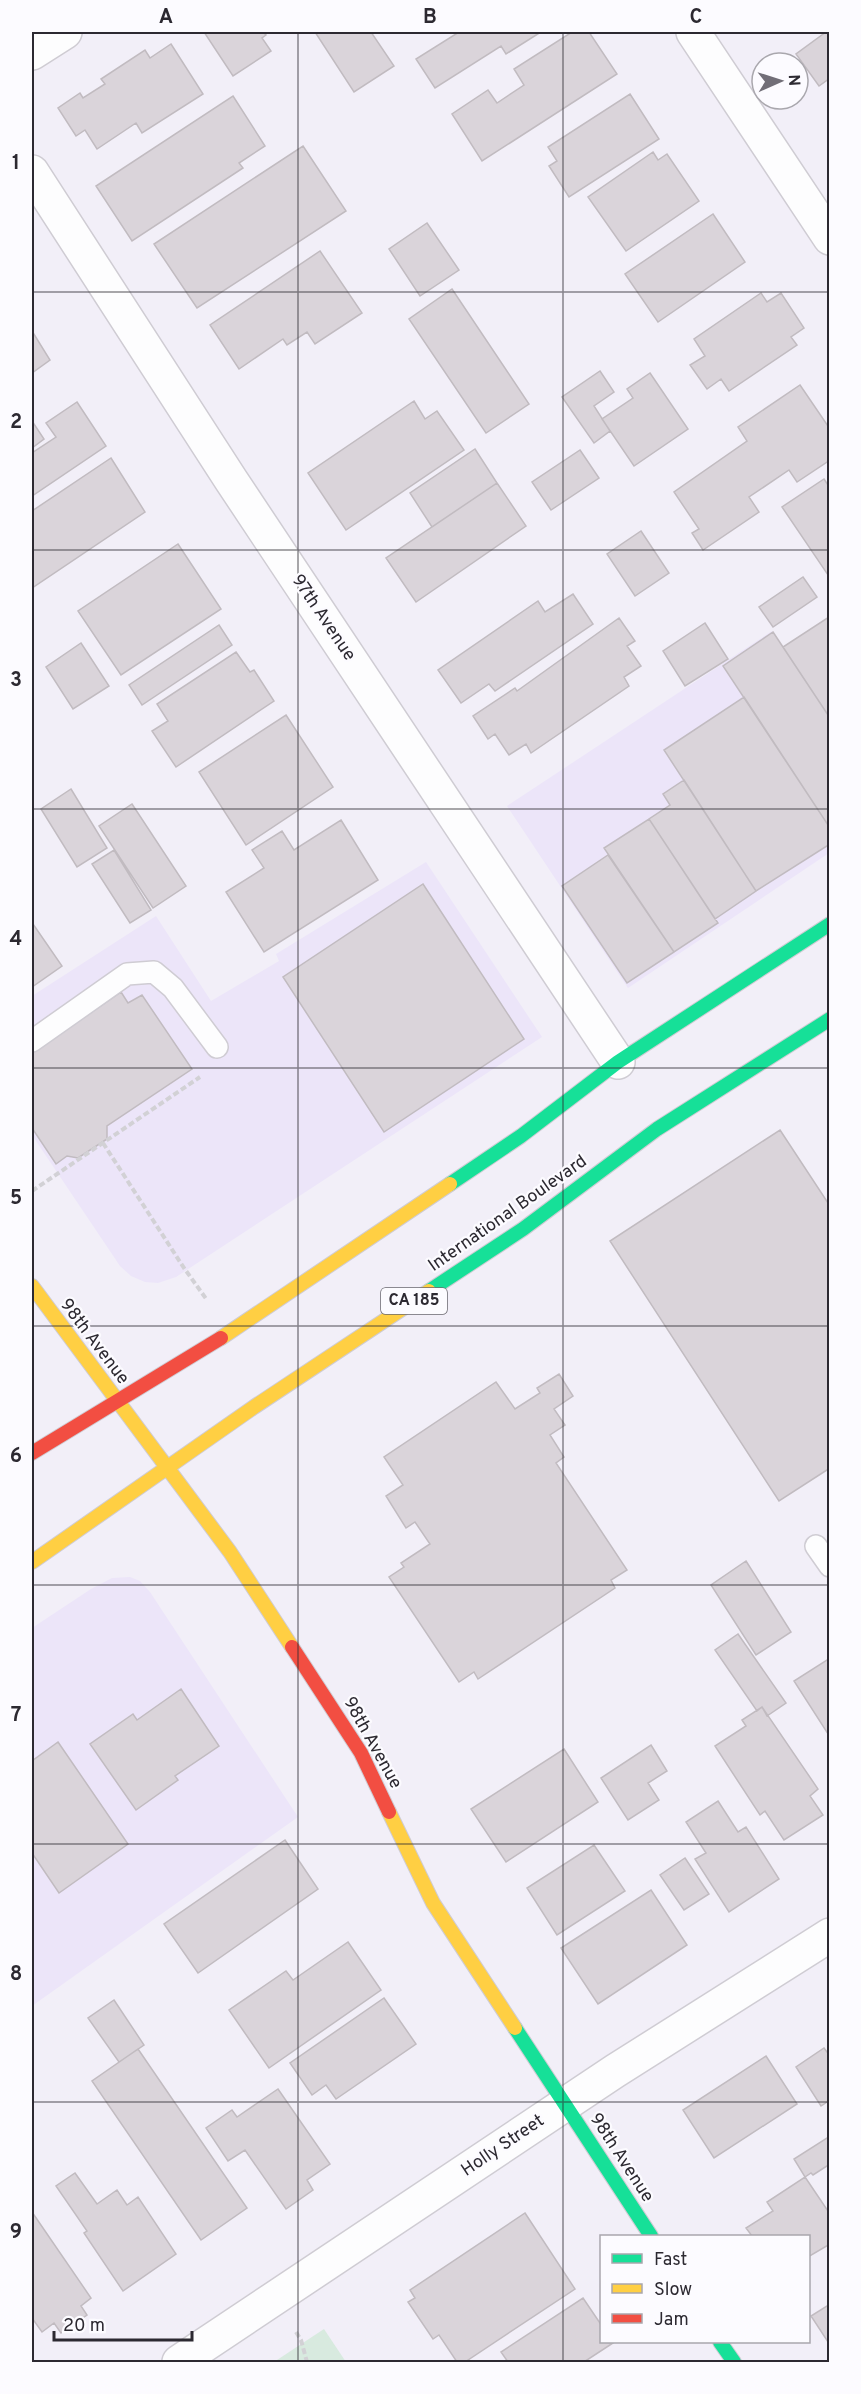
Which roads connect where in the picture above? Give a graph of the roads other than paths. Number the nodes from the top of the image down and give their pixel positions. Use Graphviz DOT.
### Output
graph roads {
  1 [pos="65,32"];
  2 [pos="693,32"];
  3 [pos="32,53"];
  4 [pos="32,172"];
  5 [pos="830,237"];
  6 [pos="830,924"];
  7 [pos="830,1019"];
  8 [pos="32,1041"];
  9 [pos="217,1047"];
  10 [pos="618,1062"];
  11 [pos="32,1286"];
  12 [pos="116,1400"];
  13 [pos="32,1453"];
  14 [pos="166,1468"];
  15 [pos="816,1546"];
  16 [pos="32,1562"];
  17 [pos="830,1566"];
  18 [pos="830,1935"];
  19 [pos="565,2104"];
  20 [pos="650,2235"];
  21 [pos="721,2343"];
  22 [pos="179,2362"];
  23 [pos="734,2362"];
  1 -- 3 [label="street"];
  2 -- 5 [label="street"];
  4 -- 10 [label="street, 97th Avenue"];
  6 -- 10 [label="main road"];
  7 -- 14 [label="main road, International Boulevard / CA 185"];
  8 -- 9 [label="lane"];
  10 -- 12 [label="main road"];
  11 -- 12 [label="main road, 98th Avenue"];
  12 -- 13 [label="main road"];
  12 -- 14 [label="main road, 98th Avenue"];
  14 -- 16 [label="main road, International Boulevard / CA 185"];
  14 -- 19 [label="main road, 98th Avenue"];
  15 -- 17 [label="lane"];
  18 -- 19 [label="street, Holly Street"];
  19 -- 20 [label="main road, 98th Avenue"];
  19 -- 22 [label="street, Holly Street"];
  21 -- 23 [label="main road"];
}
